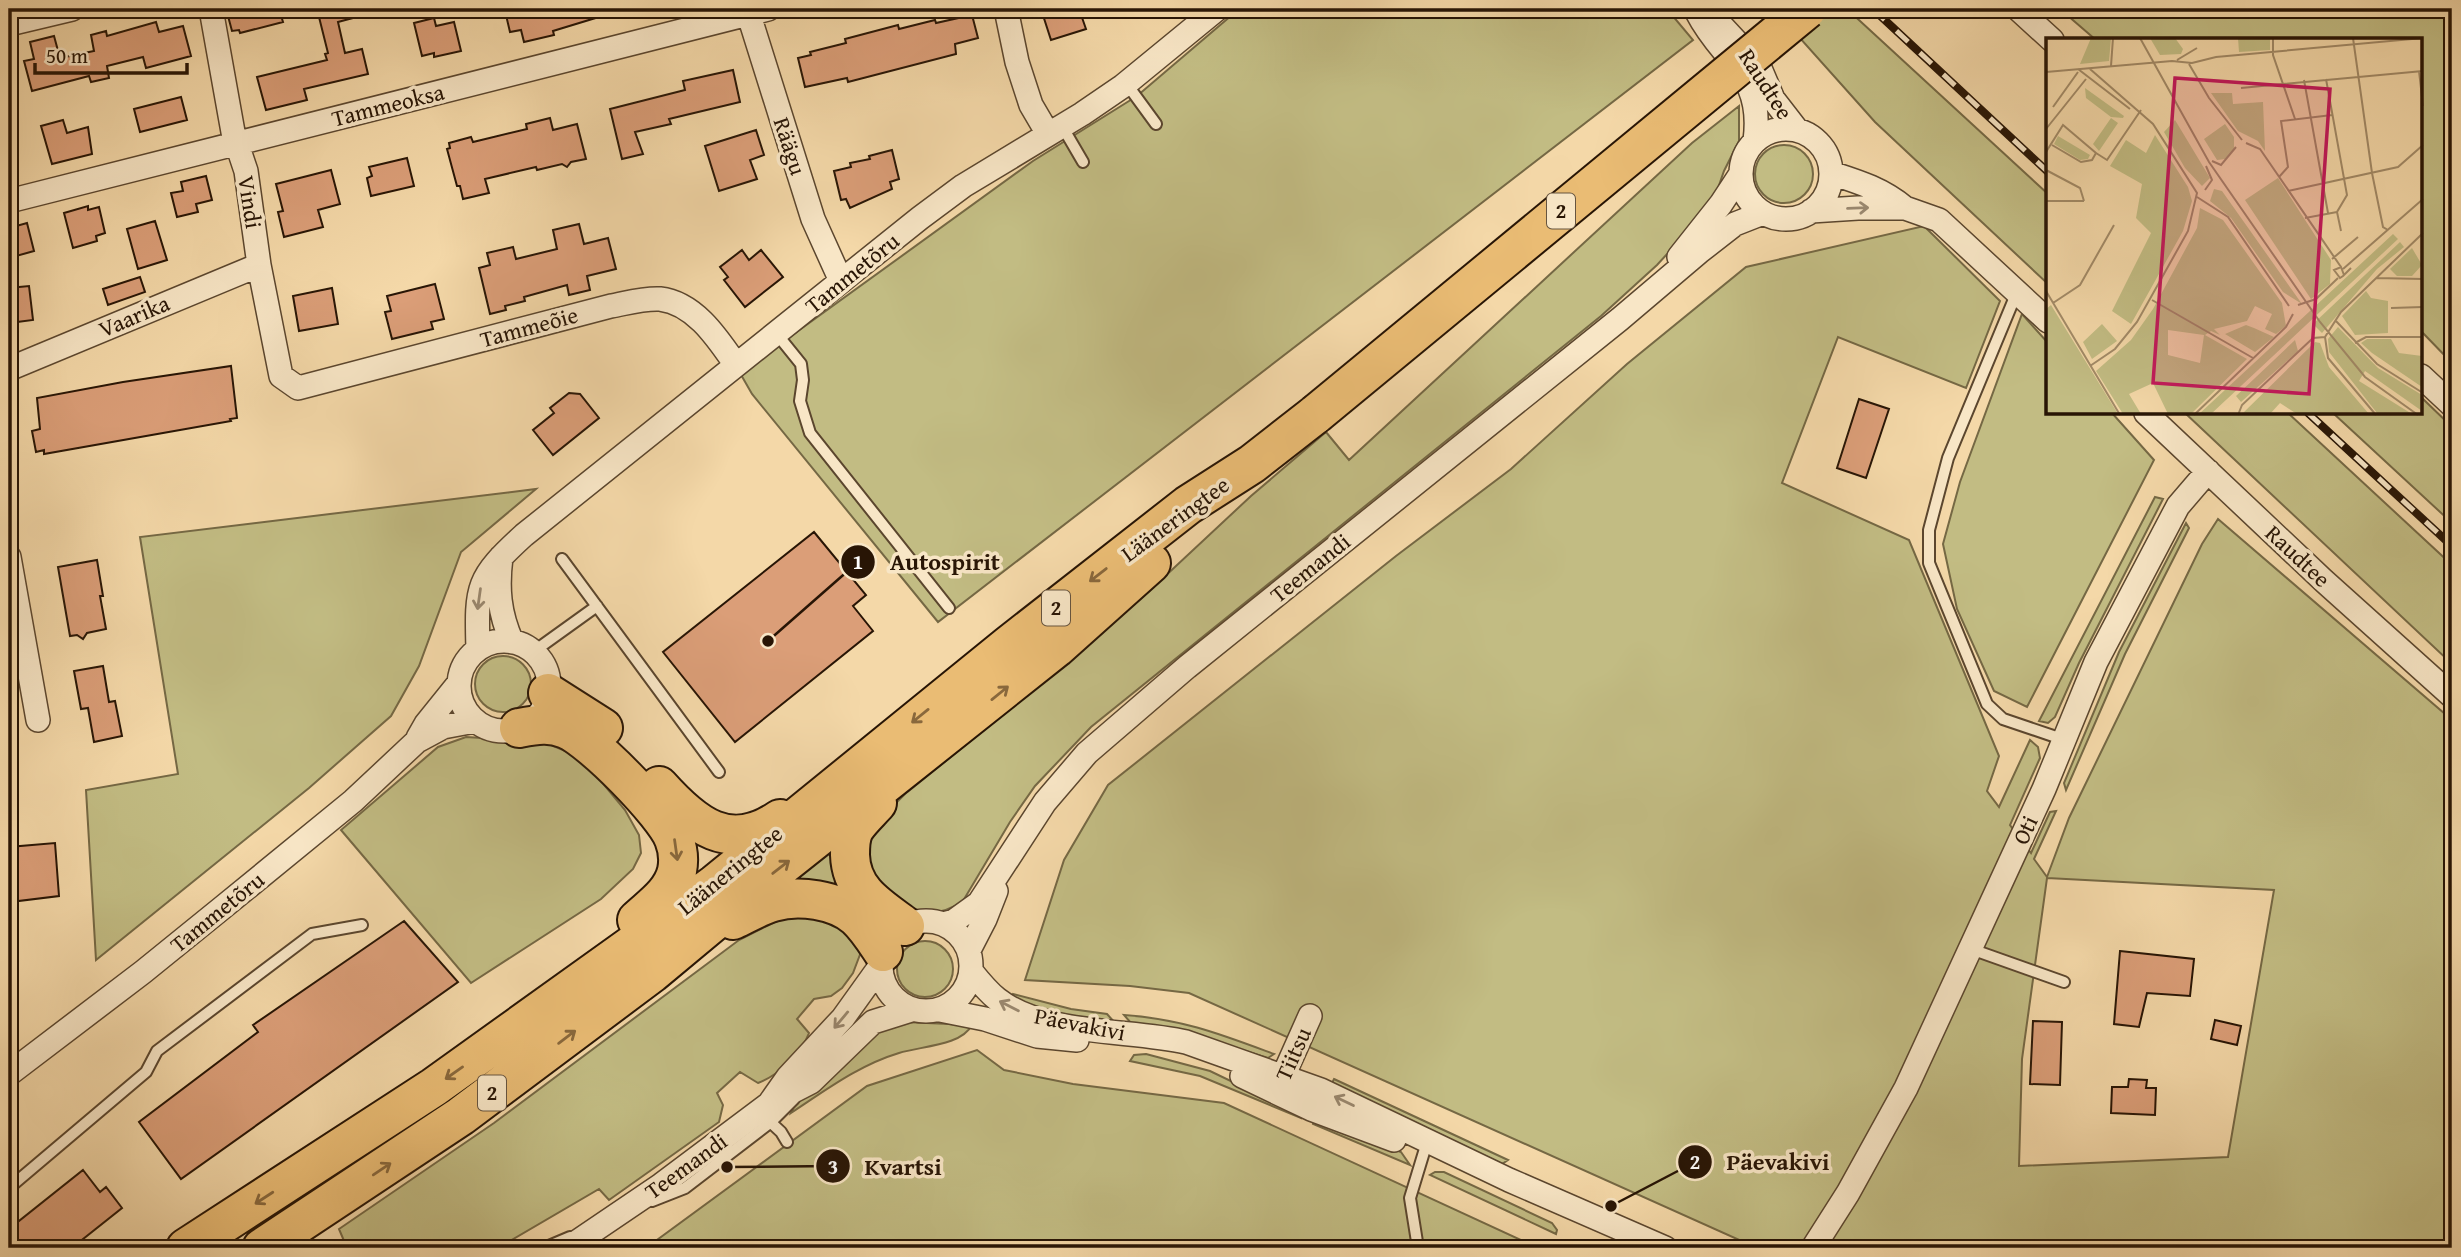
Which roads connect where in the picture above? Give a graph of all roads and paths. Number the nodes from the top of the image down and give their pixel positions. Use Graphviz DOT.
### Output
graph roads {
  1 [pos="72,9"];
  2 [pos="211,9"];
  3 [pos="1006,9"];
  4 [pos="1217,9"];
  5 [pos="1695,9"];
  6 [pos="1706,9"];
  7 [pos="1807,9"];
  8 [pos="2018,9"];
  9 [pos="754,10"];
  10 [pos="9,24"];
  11 [pos="2050,38"];
  12 [pos="1126,83"];
  13 [pos="1156,124"];
  14 [pos="1055,130"];
  15 [pos="1797,130"];
  16 [pos="1755,141"];
  17 [pos="237,143"];
  18 [pos="1083,162"];
  19 [pos="1831,173"];
  20 [pos="1740,175"];
  21 [pos="9,201"];
  22 [pos="1905,208"];
  23 [pos="1811,211"];
  24 [pos="1763,213"];
  25 [pos="259,265"];
  26 [pos="841,281"];
  27 [pos="2017,292"];
  28 [pos="1645,296"];
  29 [pos="2046,319"];
  30 [pos="776,333"];
  31 [pos="736,365"];
  32 [pos="9,369"];
  33 [pos="2422,377"];
  34 [pos="298,388"];
  35 [pos="2452,405"];
  36 [pos="2148,415"];
  37 [pos="1252,464"];
  38 [pos="2208,471"];
  39 [pos="9,557"];
  40 [pos="500,557"];
  41 [pos="562,559"];
  42 [pos="597,607"];
  43 [pos="949,608"];
  44 [pos="512,642"];
  45 [pos="478,649"];
  46 [pos="533,652"];
  47 [pos="459,683"];
  48 [pos="548,693"];
  49 [pos="2452,696"];
  50 [pos="38,720"];
  51 [pos="475,721"];
  52 [pos="519,728"];
  53 [pos="2065,740"];
  54 [pos="417,741"];
  55 [pos="866,760"];
  56 [pos="909,767"];
  57 [pos="719,772"];
  58 [pos="1003,868"];
  59 [pos="943,924"];
  60 [pos="362,925"];
  61 [pos="890,948"];
  62 [pos="1971,949"];
  63 [pos="970,961"];
  64 [pos="652,973"];
  65 [pos="2064,982"];
  66 [pos="911,1010"];
  67 [pos="940,1010"];
  68 [pos="1310,1016"];
  69 [pos="510,1034"];
  70 [pos="9,1074"];
  71 [pos="1279,1085"];
  72 [pos="767,1113"];
  73 [pos="787,1142"];
  74 [pos="1424,1152"];
  75 [pos="9,1188"];
  76 [pos="1848,1193"];
  77 [pos="611,1218"];
  78 [pos="186,1248"];
  79 [pos="262,1248"];
  80 [pos="544,1248"];
  81 [pos="568,1248"];
  82 [pos="1418,1248"];
  83 [pos="1625,1248"];
  84 [pos="1665,1248"];
  85 [pos="1813,1248"];
  86 [pos="1831,1248"];
  1 -- 10 [label="street"];
  2 -- 17 [label="street, Vindi"];
  3 -- 14 [label="street"];
  4 -- 12 [label="street, Tammetõru"];
  5 -- 16 [label="street, Raudtee"];
  6 -- 15 [label="street, Raudtee"];
  7 -- 37 [label="highway, Lääneringtee / 2, bridge"];
  8 -- 11 [label="street"];
  9 -- 17 [label="street, Tammeoksa"];
  9 -- 26 [label="street, Räägu"];
  12 -- 13 [label="lane"];
  12 -- 14 [label="street, Tammetõru"];
  14 -- 18 [label="lane"];
  14 -- 26 [label="street, Tammetõru"];
  15 -- 16 [label="street, Raudtee"];
  15 -- 19 [label="street, Raudtee"];
  16 -- 20 [label="street, Raudtee"];
  17 -- 21 [label="street, Tammeoksa"];
  17 -- 25 [label="street, Vindi"];
  19 -- 22 [label="street"];
  19 -- 23 [label="street"];
  20 -- 24 [label="street"];
  20 -- 28 [label="street, Teemandi"];
  23 -- 22 [label="street, one-way"];
  22 -- 27 [label="street"];
  23 -- 24 [label="street"];
  24 -- 28 [label="street, Teemandi"];
  25 -- 32 [label="street, Vaarika"];
  25 -- 34 [label="street, Vindi"];
  26 -- 30 [label="street, Tammetõru"];
  27 -- 29 [label="street"];
  27 -- 53 [label="lane"];
  28 -- 58 [label="street, Teemandi"];
  30 -- 31 [label="street, Tammetõru"];
  30 -- 43 [label="lane"];
  31 -- 34 [label="street, Tammeõie"];
  31 -- 40 [label="street, Tammetõru"];
  33 -- 35 [label="street"];
  36 -- 38 [label="street, Raudtee"];
  37 -- 55 [label="highway, Lääneringtee / 2, one-way"];
  56 -- 37 [label="highway, Lääneringtee / 2, one-way"];
  38 -- 49 [label="street, Raudtee"];
  38 -- 53 [label="street, Oti"];
  39 -- 50 [label="street"];
  40 -- 44 [label="street"];
  40 -- 45 [label="street, Tammetõru, one-way"];
  41 -- 42 [label="lane"];
  42 -- 46 [label="lane"];
  42 -- 57 [label="lane"];
  44 -- 45 [label="street"];
  44 -- 46 [label="street"];
  45 -- 47 [label="street"];
  46 -- 48 [label="street"];
  47 -- 51 [label="street"];
  47 -- 54 [label="street, Tammetõru"];
  48 -- 52 [label="street"];
  48 -- 55 [label="highway"];
  51 -- 52 [label="street"];
  51 -- 54 [label="street, Tammetõru"];
  52 -- 69 [label="highway, one-way"];
  53 -- 62 [label="street, Oti"];
  54 -- 70 [label="street, Tammetõru"];
  55 -- 69 [label="highway, Lääneringtee / 2"];
  56 -- 61 [label="highway"];
  64 -- 56 [label="highway, Lääneringtee / 2, one-way"];
  58 -- 59 [label="street, Teemandi"];
  58 -- 63 [label="street, Teemandi"];
  59 -- 61 [label="street, Teemandi"];
  59 -- 63 [label="street"];
  60 -- 75 [label="lane"];
  61 -- 64 [label="highway"];
  61 -- 66 [label="street"];
  61 -- 72 [label="street, Teemandi, one-way"];
  62 -- 65 [label="lane"];
  62 -- 76 [label="street, Oti"];
  63 -- 67 [label="street, Teemandi"];
  71 -- 63 [label="street, Päevakivi, one-way"];
  79 -- 64 [label="highway, Lääneringtee / 2, one-way"];
  66 -- 67 [label="street, Teemandi"];
  66 -- 72 [label="street, Teemandi"];
  67 -- 71 [label="street, Päevakivi"];
  68 -- 71 [label="street, Tiitsu"];
  69 -- 78 [label="highway, Lääneringtee / 2, one-way"];
  71 -- 74 [label="street, Päevakivi"];
  84 -- 71 [label="street, Päevakivi, one-way"];
  72 -- 73 [label="lane"];
  72 -- 77 [label="street, Teemandi"];
  74 -- 82 [label="lane"];
  74 -- 83 [label="street, Päevakivi"];
  76 -- 85 [label="street, Oti"];
  76 -- 86 [label="street, Oti"];
  77 -- 80 [label="lane"];
  77 -- 81 [label="street, Teemandi"];
}
